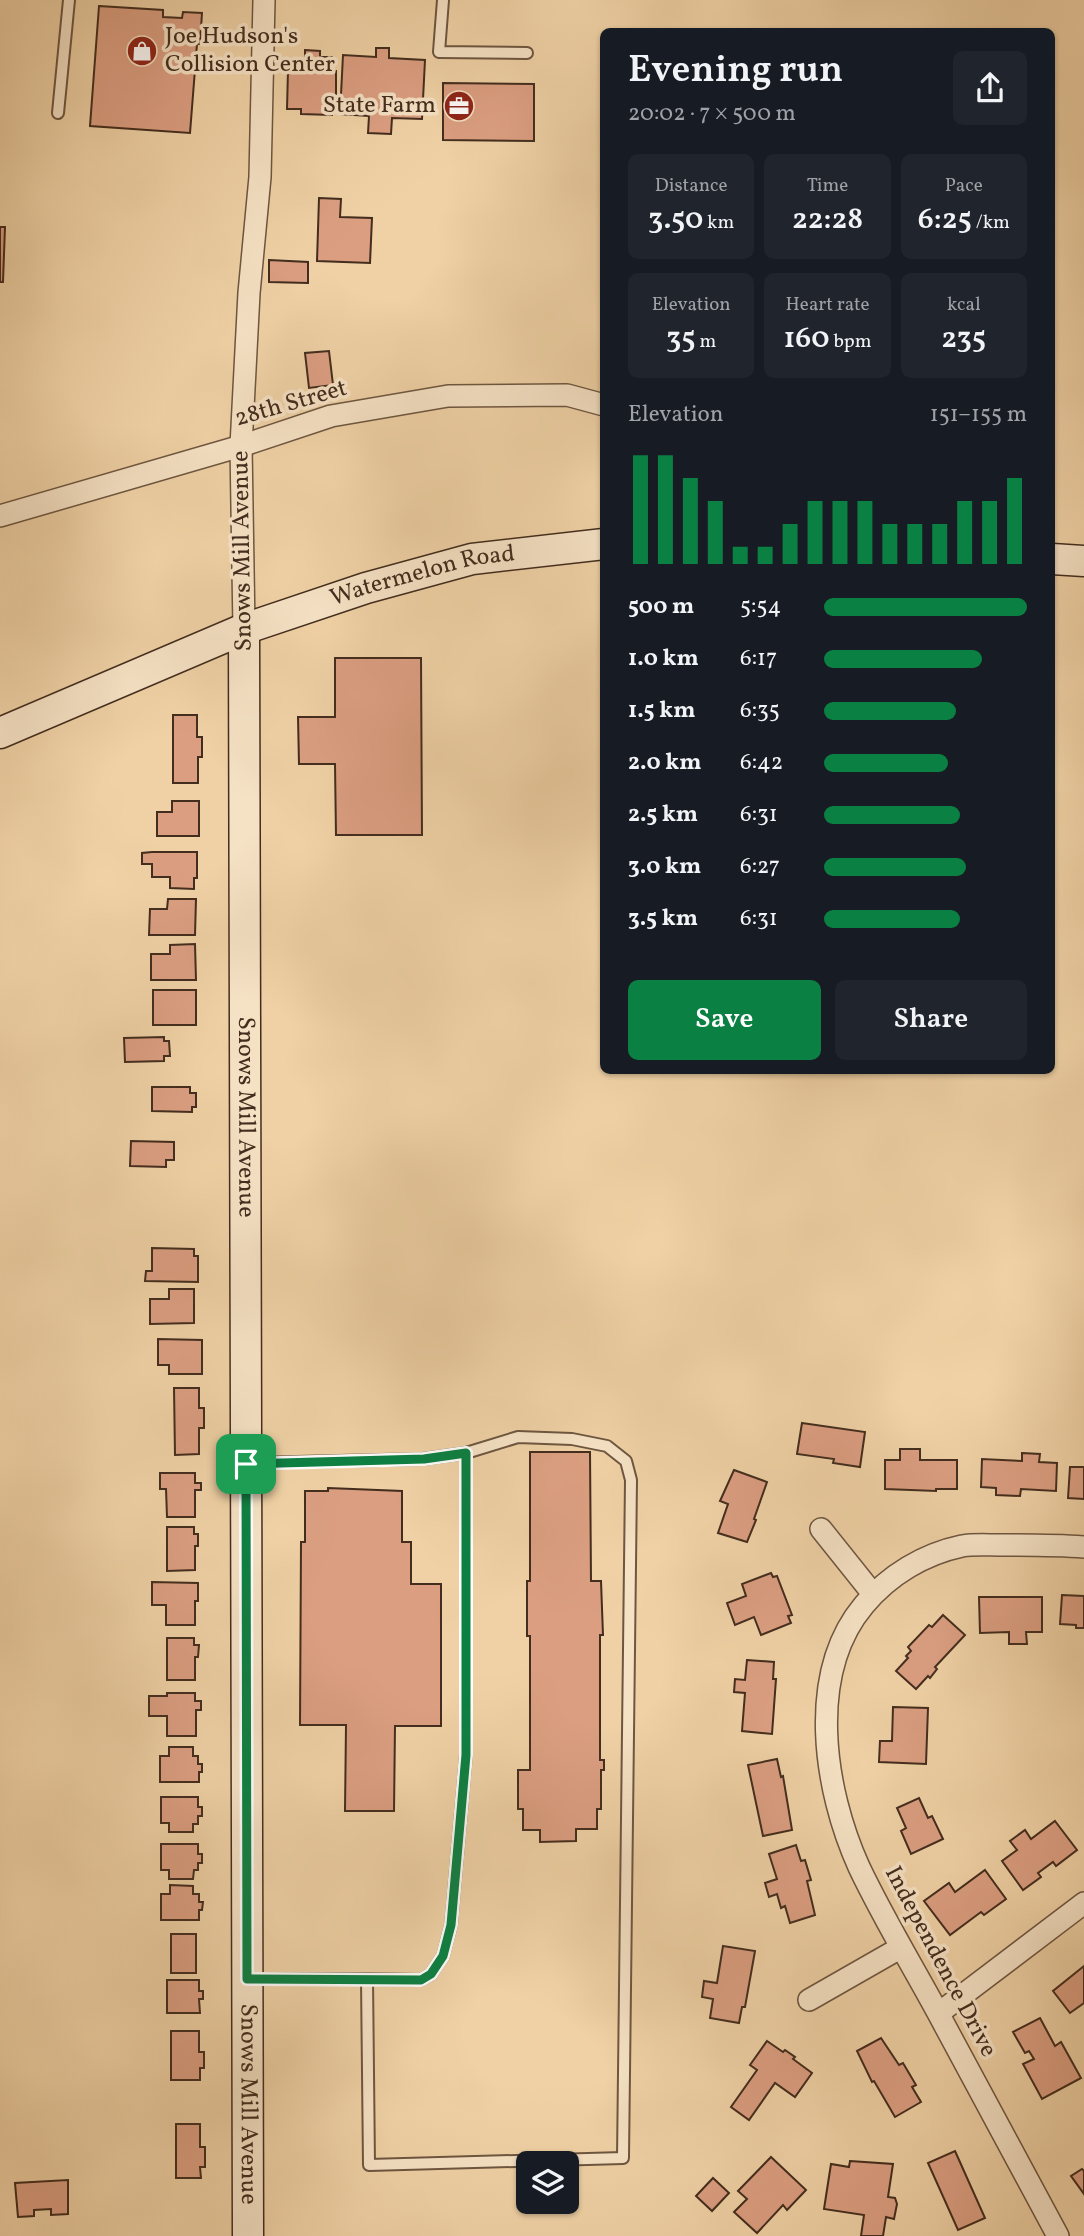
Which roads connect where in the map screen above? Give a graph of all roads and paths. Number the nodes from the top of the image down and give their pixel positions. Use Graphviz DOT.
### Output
graph roads {
  1 [pos="69,0"];
  2 [pos="264,0"];
  3 [pos="443,0"];
  4 [pos="527,53"];
  5 [pos="58,113"];
  6 [pos="600,404"];
  7 [pos="241,446"];
  8 [pos="0,516"];
  9 [pos="600,544"];
  10 [pos="1055,559"];
  11 [pos="1084,561"];
  12 [pos="244,629"];
  13 [pos="0,733"];
  14 [pos="466,1453"];
  15 [pos="246,1464"];
  16 [pos="821,1529"];
  17 [pos="1084,1547"];
  18 [pos="873,1594"];
  19 [pos="1084,1903"];
  20 [pos="900,1948"];
  21 [pos="247,1979"];
  22 [pos="367,1979"];
  23 [pos="809,2000"];
  24 [pos="939,2013"];
  25 [pos="248,2236"];
  26 [pos="1058,2236"];
  1 -- 5 [label="lane"];
  2 -- 7 [label="street, Snows Mill Avenue"];
  3 -- 4 [label="lane"];
  6 -- 7 [label="street, 28th Street"];
  7 -- 8 [label="street, 28th Street"];
  7 -- 12 [label="street, Snows Mill Avenue"];
  9 -- 12 [label="main road, Watermelon Road"];
  10 -- 11 [label="main road"];
  12 -- 13 [label="main road, Watermelon Road"];
  12 -- 15 [label="main road, Snows Mill Avenue"];
  14 -- 15 [label="lane"];
  14 -- 22 [label="lane"];
  14 -- 22 [label="lane"];
  15 -- 21 [label="main road, Snows Mill Avenue"];
  16 -- 18 [label="street"];
  17 -- 18 [label="street, Independence Drive"];
  18 -- 20 [label="street, Independence Drive"];
  19 -- 24 [label="street"];
  20 -- 23 [label="street"];
  20 -- 24 [label="street, Independence Drive"];
  21 -- 22 [label="lane"];
  21 -- 25 [label="main road, Snows Mill Avenue"];
  24 -- 26 [label="street, Independence Drive"];
}
